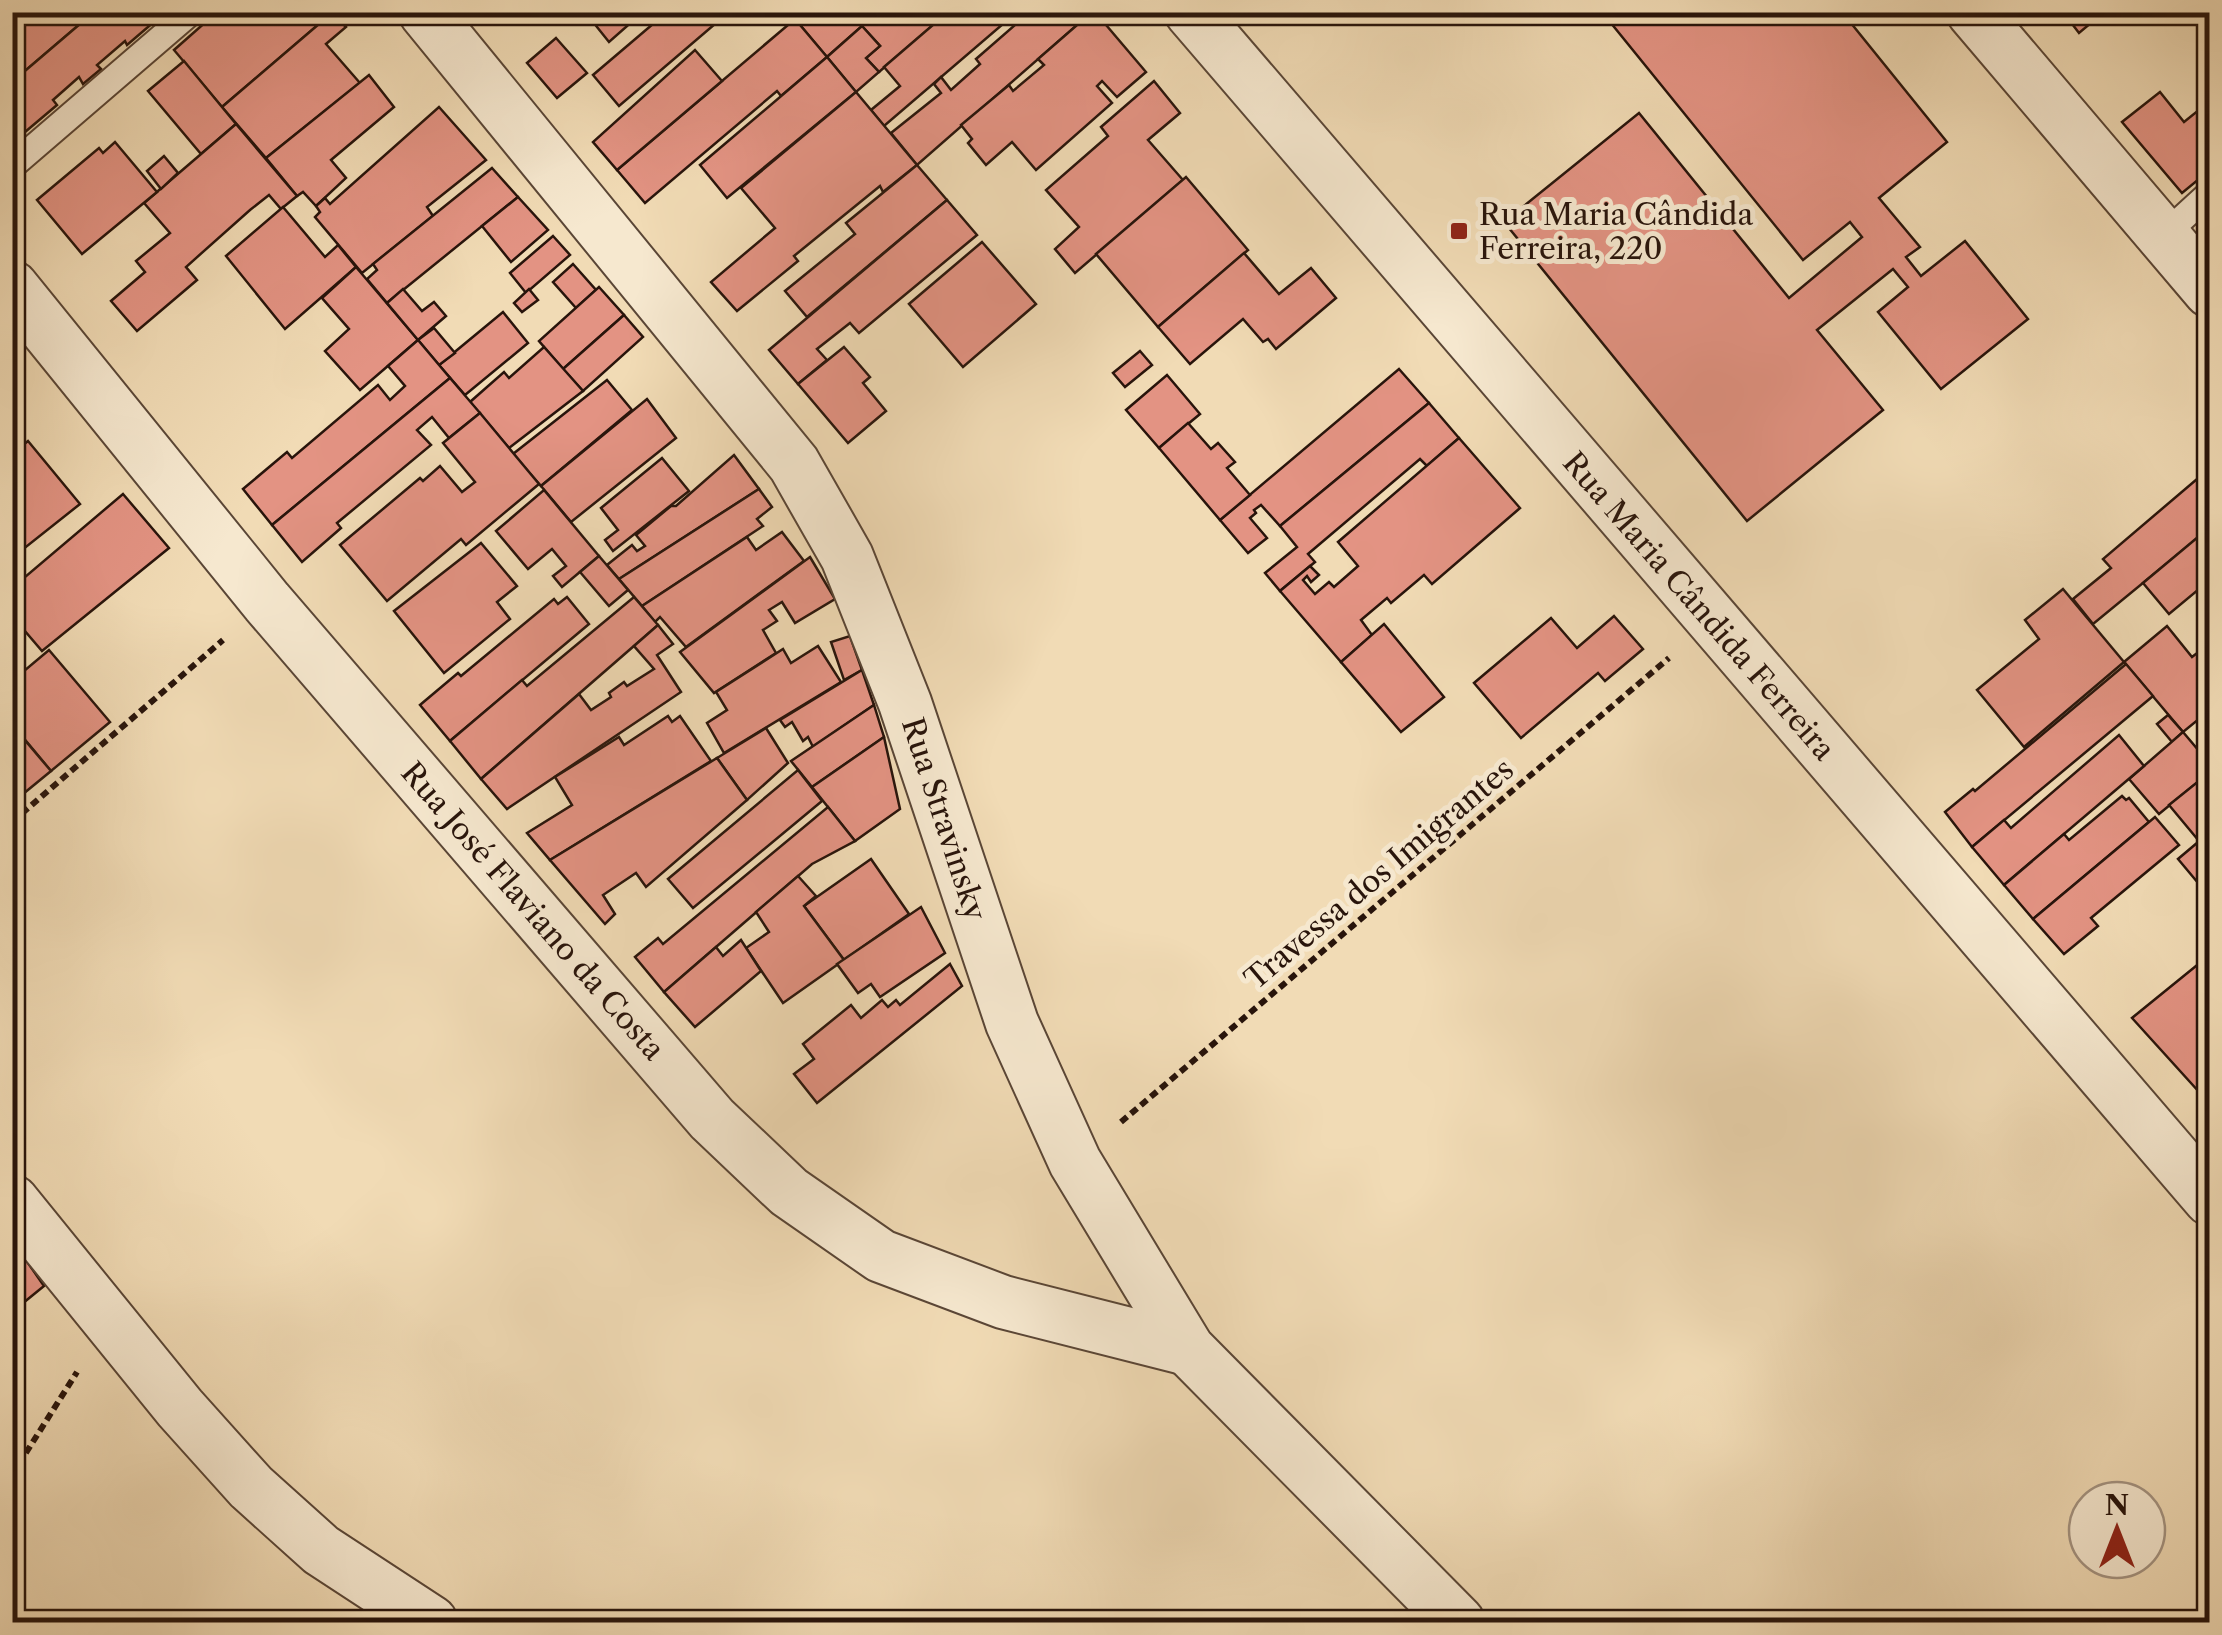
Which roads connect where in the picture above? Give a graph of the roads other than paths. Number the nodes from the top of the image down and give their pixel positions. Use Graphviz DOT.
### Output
graph roads {
  1 [pos="191,12"];
  2 [pos="425,12"];
  3 [pos="1190,12"];
  4 [pos="1973,12"];
  5 [pos="12,166"];
  6 [pos="2210,193"];
  7 [pos="2163,236"];
  8 [pos="12,287"];
  9 [pos="2210,291"];
  10 [pos="2210,1199"];
  11 [pos="12,1202"];
  12 [pos="1188,1349"];
  13 [pos="430,1622"];
  14 [pos="1458,1622"];
  1 -- 5 [label="lane"];
  2 -- 12 [label="street, Rua Stravinsky"];
  3 -- 10 [label="street, Rua Maria Cândida Ferreira"];
  4 -- 7 [label="street"];
  6 -- 7 [label="lane"];
  7 -- 9 [label="street"];
  8 -- 12 [label="street, Rua José Flaviano da Costa"];
  11 -- 13 [label="street"];
  12 -- 14 [label="street, Rua Stravinsky"];
}
